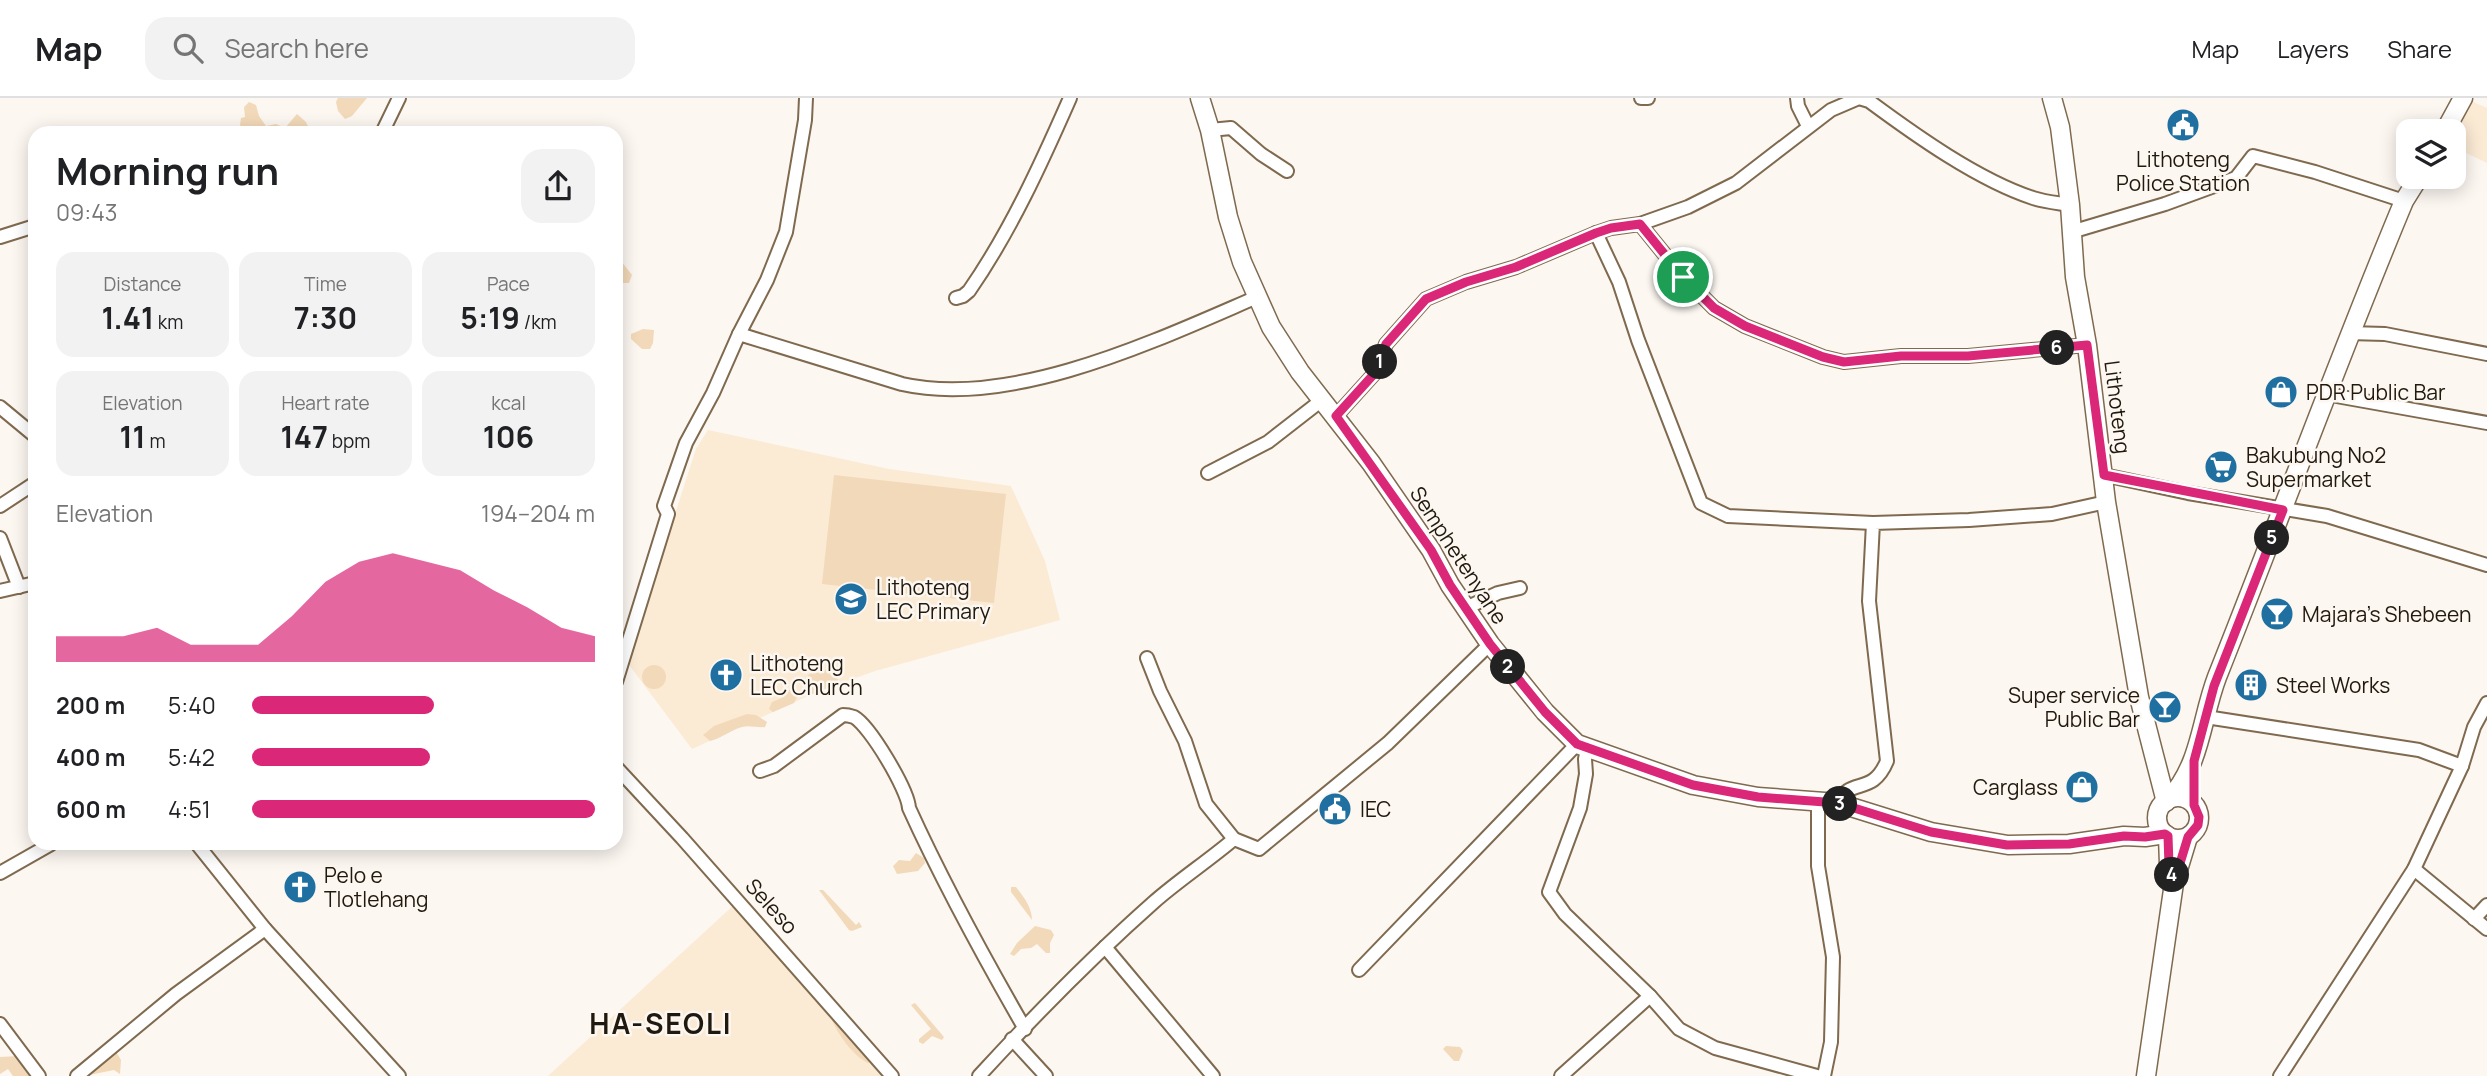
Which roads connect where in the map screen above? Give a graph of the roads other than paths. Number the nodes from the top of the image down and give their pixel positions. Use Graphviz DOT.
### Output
graph roads {
  1 [pos="806,98"];
  2 [pos="1070,98"];
  3 [pos="1200,98"];
  4 [pos="1641,98"];
  5 [pos="1648,98"];
  6 [pos="1797,98"];
  7 [pos="2052,98"];
  8 [pos="397,99"];
  9 [pos="2457,100"];
  10 [pos="2450,119"];
  11 [pos="385,126"];
  12 [pos="1808,126"];
  13 [pos="1210,130"];
  14 [pos="1287,171"];
  15 [pos="2412,189"];
  16 [pos="2404,201"];
  17 [pos="2070,205"];
  18 [pos="1640,224"];
  19 [pos="28,228"];
  20 [pos="2071,232"];
  21 [pos="1596,233"];
  22 [pos="0,237"];
  23 [pos="1257,297"];
  24 [pos="956,298"];
  25 [pos="2349,333"];
  26 [pos="739,334"];
  27 [pos="2087,345"];
  28 [pos="2487,354"];
  29 [pos="2325,394"];
  30 [pos="1322,400"];
  31 [pos="0,408"];
  32 [pos="1336,416"];
  33 [pos="2487,423"];
  34 [pos="28,430"];
  35 [pos="1208,473"];
  36 [pos="2104,475"];
  37 [pos="28,488"];
  38 [pos="2106,502"];
  39 [pos="0,506"];
  40 [pos="2283,510"];
  41 [pos="1873,523"];
  42 [pos="0,538"];
  43 [pos="2487,565"];
  44 [pos="28,585"];
  45 [pos="19,587"];
  46 [pos="1520,588"];
  47 [pos="0,591"];
  48 [pos="1466,608"];
  49 [pos="1490,644"];
  50 [pos="1147,658"];
  51 [pos="623,660"];
  52 [pos="2487,703"];
  53 [pos="2206,717"];
  54 [pos="1582,746"];
  55 [pos="2194,761"];
  56 [pos="2462,766"];
  57 [pos="760,771"];
  58 [pos="623,775"];
  59 [pos="1818,803"];
  60 [pos="1838,803"];
  61 [pos="2164,804"];
  62 [pos="2194,805"];
  63 [pos="2166,835"];
  64 [pos="2124,836"];
  65 [pos="2188,837"];
  66 [pos="1234,839"];
  67 [pos="40,850"];
  68 [pos="202,850"];
  69 [pos="2414,869"];
  70 [pos="0,873"];
  71 [pos="2174,883"];
  72 [pos="2487,905"];
  73 [pos="2474,919"];
  74 [pos="265,929"];
  75 [pos="2487,929"];
  76 [pos="1105,947"];
  77 [pos="1359,970"];
  78 [pos="1650,996"];
  79 [pos="0,1024"];
  80 [pos="1025,1028"];
  81 [pos="1012,1039"];
  82 [pos="2149,1074"];
  83 [pos="39,1076"];
  84 [pos="77,1076"];
  85 [pos="399,1076"];
  86 [pos="892,1076"];
  87 [pos="979,1076"];
  88 [pos="1046,1076"];
  89 [pos="1213,1076"];
  90 [pos="1561,1076"];
  91 [pos="1817,1076"];
  92 [pos="1824,1076"];
  93 [pos="2280,1076"];
  1 -- 26 [label="street"];
  2 -- 24 [label="street"];
  3 -- 13 [label="main road, Semphetenyane"];
  4 -- 5 [label="street"];
  6 -- 12 [label="street"];
  7 -- 17 [label="main road, Lithoteng"];
  8 -- 11 [label="street"];
  9 -- 10 [label="main road"];
  12 -- 17 [label="street"];
  12 -- 18 [label="street"];
  13 -- 14 [label="street"];
  13 -- 23 [label="main road, Semphetenyane"];
  15 -- 16 [label="main road"];
  16 -- 20 [label="street"];
  16 -- 25 [label="main road"];
  17 -- 20 [label="main road, Lithoteng"];
  18 -- 21 [label="street"];
  18 -- 27 [label="street"];
  19 -- 22 [label="street"];
  20 -- 27 [label="main road, Lithoteng"];
  21 -- 32 [label="street"];
  21 -- 41 [label="street"];
  23 -- 26 [label="street"];
  23 -- 30 [label="main road, Semphetenyane"];
  25 -- 28 [label="street"];
  25 -- 29 [label="main road"];
  26 -- 51 [label="street"];
  27 -- 36 [label="main road, Lithoteng"];
  29 -- 33 [label="street"];
  29 -- 40 [label="main road"];
  30 -- 32 [label="main road, Semphetenyane"];
  30 -- 35 [label="street"];
  31 -- 34 [label="street"];
  32 -- 48 [label="main road, Semphetenyane"];
  36 -- 38 [label="main road, Lithoteng"];
  36 -- 40 [label="street"];
  37 -- 39 [label="street"];
  38 -- 41 [label="street"];
  38 -- 61 [label="main road, Lithoteng"];
  40 -- 43 [label="street"];
  40 -- 53 [label="main road"];
  41 -- 60 [label="street"];
  42 -- 45 [label="street"];
  44 -- 45 [label="street"];
  45 -- 47 [label="street"];
  46 -- 48 [label="street"];
  48 -- 49 [label="main road, Semphetenyane"];
  49 -- 54 [label="main road, Semphetenyane"];
  49 -- 66 [label="street"];
  50 -- 66 [label="street"];
  52 -- 56 [label="street"];
  53 -- 55 [label="main road"];
  53 -- 56 [label="street"];
  54 -- 59 [label="main road, Semphetenyane"];
  54 -- 77 [label="street"];
  54 -- 78 [label="street"];
  55 -- 61 [label="main road"];
  55 -- 62 [label="main road"];
  56 -- 69 [label="street"];
  57 -- 80 [label="street"];
  58 -- 86 [label="street, Seleso"];
  59 -- 60 [label="main road, Semphetenyane"];
  59 -- 92 [label="street"];
  60 -- 64 [label="main road, Semphetenyane"];
  61 -- 62 [label="main road"];
  61 -- 63 [label="main road"];
  61 -- 64 [label="main road"];
  62 -- 65 [label="main road"];
  63 -- 64 [label="main road"];
  63 -- 65 [label="main road"];
  63 -- 71 [label="main road"];
  65 -- 71 [label="main road"];
  66 -- 76 [label="street"];
  67 -- 70 [label="street"];
  68 -- 74 [label="street"];
  69 -- 73 [label="street"];
  69 -- 93 [label="street"];
  71 -- 82 [label="main road"];
  72 -- 73 [label="street"];
  73 -- 75 [label="street"];
  74 -- 84 [label="street"];
  74 -- 85 [label="street"];
  76 -- 80 [label="street"];
  76 -- 89 [label="street"];
  78 -- 90 [label="street"];
  78 -- 91 [label="street"];
  79 -- 83 [label="street"];
  80 -- 81 [label="street"];
  81 -- 87 [label="street"];
  81 -- 88 [label="street"];
}
